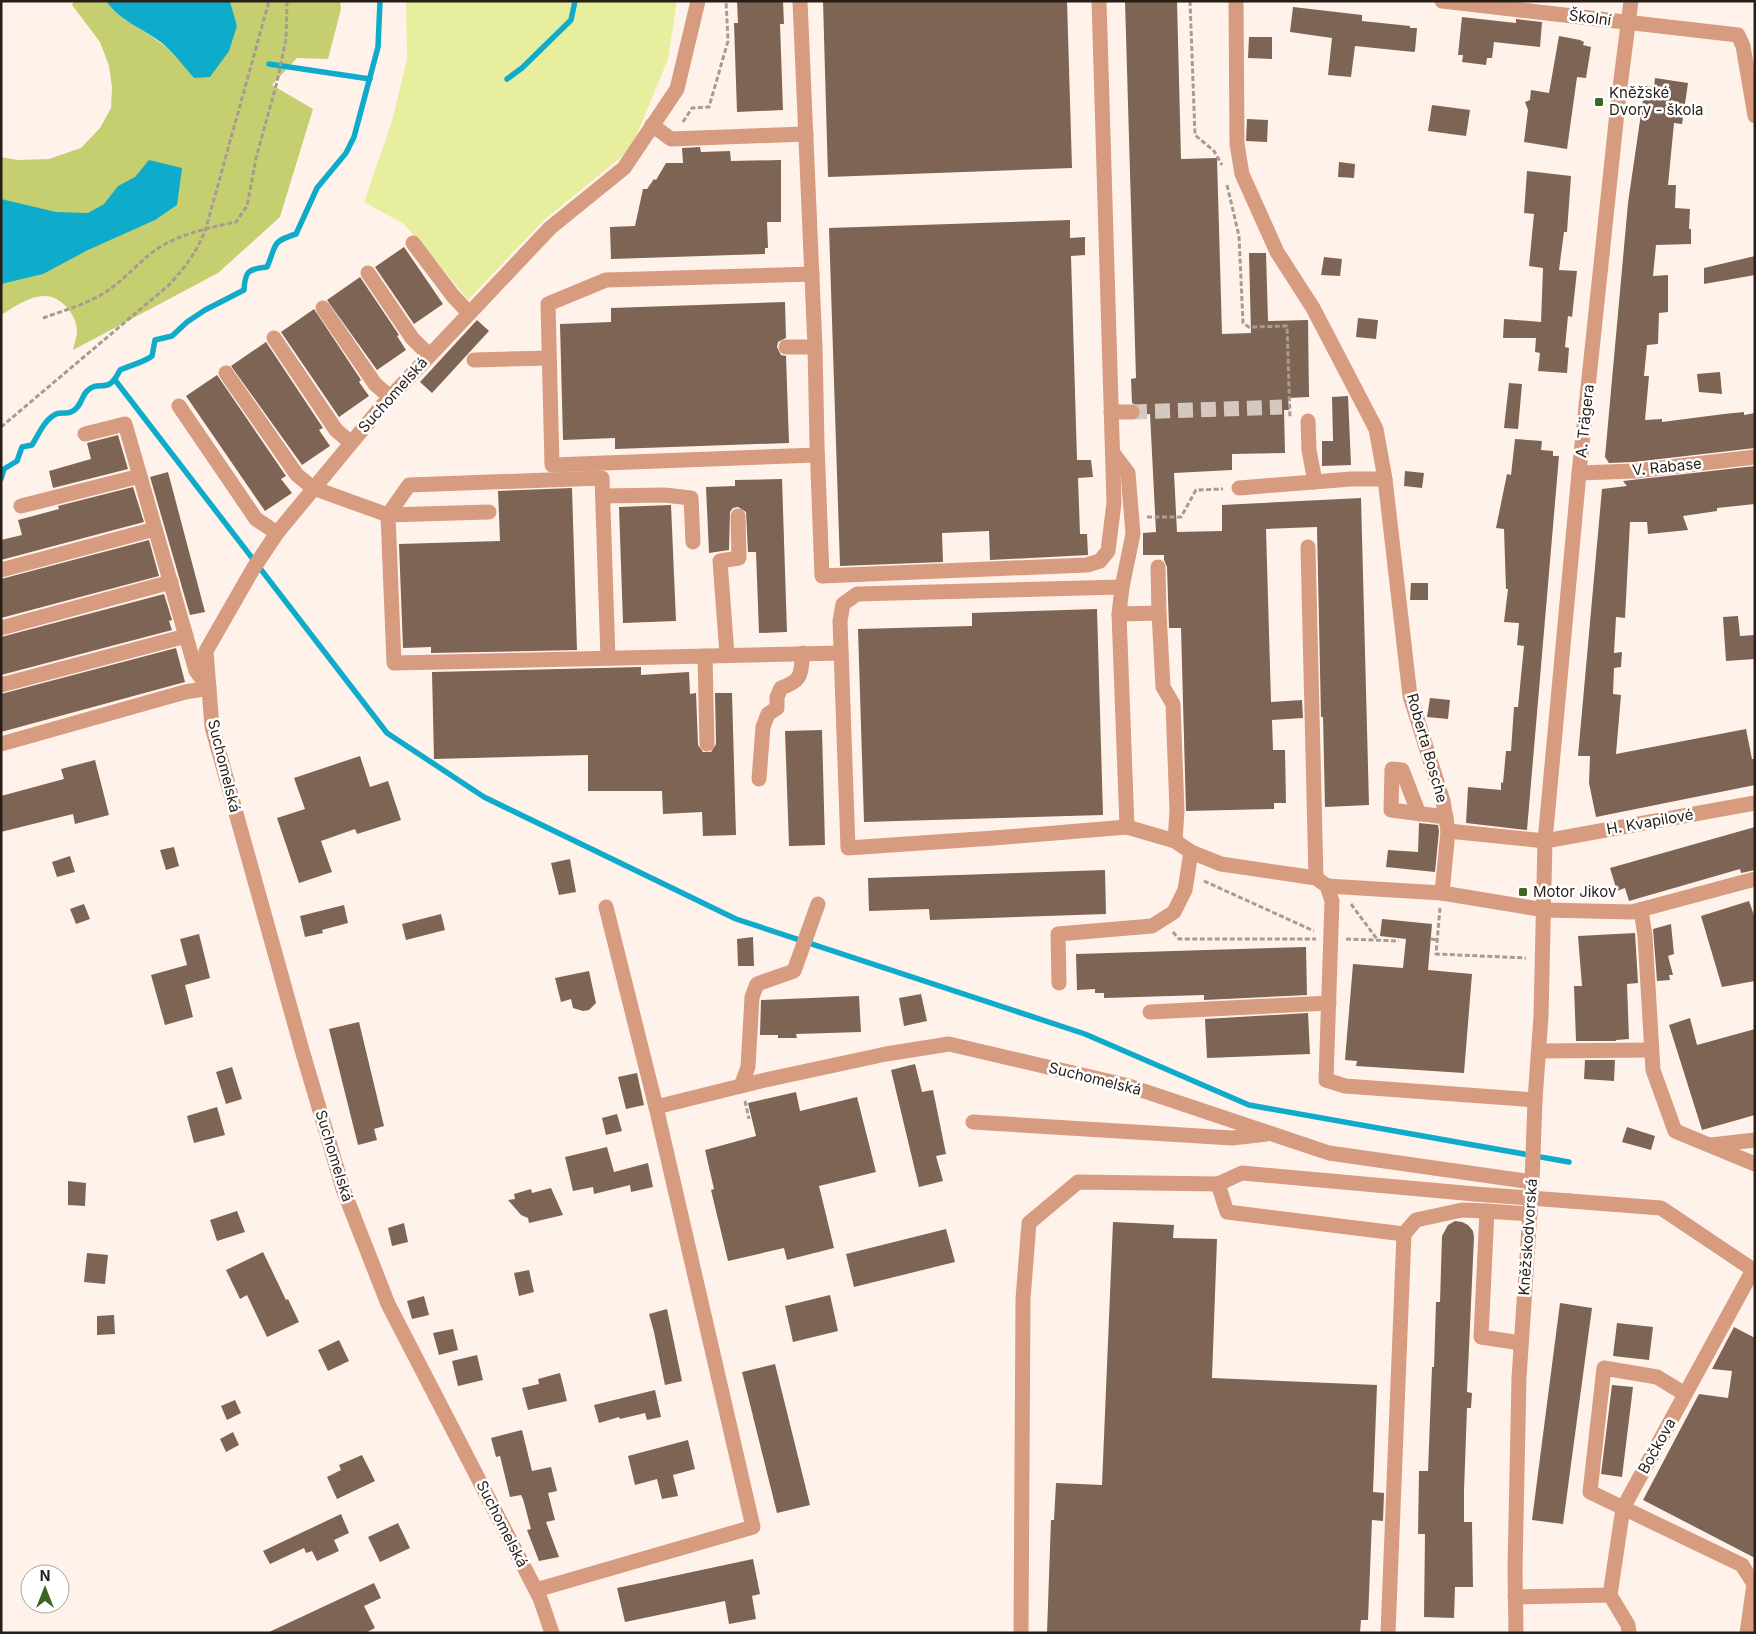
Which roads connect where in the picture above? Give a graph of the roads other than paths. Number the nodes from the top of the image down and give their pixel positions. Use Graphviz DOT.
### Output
graph roads {
  1 [pos="698,1"];
  2 [pos="800,1"];
  3 [pos="1100,1"];
  4 [pos="1236,1"];
  5 [pos="1442,1"];
  6 [pos="1631,1"];
  7 [pos="1628,23"];
  8 [pos="1755,116"];
  9 [pos="652,125"];
  10 [pos="806,134"];
  11 [pos="413,244"];
  12 [pos="368,273"];
  13 [pos="812,274"];
  14 [pos="323,308"];
  15 [pos="470,313"];
  16 [pos="274,338"];
  17 [pos="786,347"];
  18 [pos="815,347"];
  19 [pos="429,355"];
  20 [pos="550,358"];
  21 [pos="474,360"];
  22 [pos="226,373"];
  23 [pos="390,397"];
  24 [pos="179,406"];
  25 [pos="1111,412"];
  26 [pos="1132,412"];
  27 [pos="1308,420"];
  28 [pos="85,434"];
  29 [pos="350,442"];
  30 [pos="1112,453"];
  31 [pos="817,455"];
  32 [pos="1755,457"];
  33 [pos="1580,473"];
  34 [pos="140,476"];
  35 [pos="1385,479"];
  36 [pos="1315,482"];
  37 [pos="313,488"];
  38 [pos="1239,488"];
  39 [pos="603,496"];
  40 [pos="21,506"];
  41 [pos="490,512"];
  42 [pos="388,515"];
  43 [pos="738,516"];
  44 [pos="155,529"];
  45 [pos="277,533"];
  46 [pos="693,542"];
  47 [pos="1308,547"];
  48 [pos="1158,567"];
  49 [pos="1,570"];
  50 [pos="170,582"];
  51 [pos="1122,587"];
  52 [pos="1159,612"];
  53 [pos="1119,614"];
  54 [pos="1,628"];
  55 [pos="186,636"];
  56 [pos="803,653"];
  57 [pos="841,653"];
  58 [pos="727,655"];
  59 [pos="705,656"];
  60 [pos="608,658"];
  61 [pos="1,685"];
  62 [pos="209,688"];
  63 [pos="1,744"];
  64 [pos="708,744"];
  65 [pos="759,779"];
  66 [pos="1755,803"];
  67 [pos="1419,814"];
  68 [pos="1447,824"];
  69 [pos="1127,827"];
  70 [pos="1175,841"];
  71 [pos="1545,841"];
  72 [pos="1191,852"];
  73 [pos="1755,879"];
  74 [pos="1328,884"];
  75 [pos="1442,893"];
  76 [pos="818,904"];
  77 [pos="606,906"];
  78 [pos="1545,910"];
  79 [pos="1641,910"];
  80 [pos="1059,983"];
  81 [pos="1329,1003"];
  82 [pos="1150,1012"];
  83 [pos="1651,1050"];
  84 [pos="1539,1051"];
  85 [pos="741,1086"];
  86 [pos="1535,1100"];
  87 [pos="656,1107"];
  88 [pos="973,1122"];
  89 [pos="1271,1133"];
  90 [pos="1755,1140"];
  91 [pos="1709,1145"];
  92 [pos="1755,1164"];
  93 [pos="1532,1182"];
  94 [pos="1218,1184"];
  95 [pos="1487,1211"];
  96 [pos="1530,1214"];
  97 [pos="1404,1234"];
  98 [pos="1754,1271"];
  99 [pos="1521,1343"];
  100 [pos="1685,1394"];
  101 [pos="1623,1508"];
  102 [pos="1752,1576"];
  103 [pos="536,1590"];
  104 [pos="1610,1595"];
  105 [pos="1515,1597"];
  106 [pos="552,1633"];
  107 [pos="1021,1633"];
  108 [pos="1388,1633"];
  109 [pos="1516,1633"];
  110 [pos="1629,1633"];
  111 [pos="1747,1633"];
  1 -- 9 [label="street, Suchomelská"];
  2 -- 10 [label="street"];
  3 -- 25 [label="street"];
  4 -- 35 [label="street, Roberta Bosche"];
  5 -- 7 [label="street, Školní"];
  6 -- 7 [label="street, A. Trägera"];
  7 -- 8 [label="street, Školní"];
  7 -- 33 [label="street, A. Trägera"];
  9 -- 10 [label="street"];
  9 -- 15 [label="street, Suchomelská"];
  10 -- 13 [label="street"];
  11 -- 15 [label="street"];
  12 -- 19 [label="street"];
  13 -- 18 [label="street"];
  13 -- 20 [label="street"];
  14 -- 23 [label="street"];
  15 -- 19 [label="street, Suchomelská"];
  16 -- 29 [label="street"];
  17 -- 18 [label="street"];
  18 -- 31 [label="street"];
  19 -- 23 [label="street, Suchomelská"];
  20 -- 21 [label="street"];
  20 -- 31 [label="street"];
  22 -- 37 [label="street"];
  23 -- 29 [label="street, Suchomelská"];
  24 -- 45 [label="street"];
  25 -- 26 [label="street"];
  25 -- 30 [label="street"];
  27 -- 36 [label="street"];
  28 -- 34 [label="street"];
  29 -- 37 [label="street, Suchomelská"];
  30 -- 31 [label="street"];
  30 -- 51 [label="street"];
  32 -- 33 [label="street, V. Rabase"];
  33 -- 71 [label="street, A. Trägera"];
  34 -- 40 [label="street"];
  34 -- 44 [label="street"];
  35 -- 36 [label="street"];
  35 -- 68 [label="street, Roberta Bosche"];
  36 -- 38 [label="street"];
  37 -- 42 [label="street"];
  37 -- 45 [label="street, Suchomelská"];
  39 -- 42 [label="street"];
  39 -- 46 [label="street"];
  39 -- 60 [label="street"];
  41 -- 42 [label="street"];
  42 -- 60 [label="street"];
  43 -- 58 [label="street"];
  44 -- 49 [label="street"];
  44 -- 50 [label="street"];
  45 -- 62 [label="street, Suchomelská"];
  47 -- 74 [label="street"];
  48 -- 52 [label="street"];
  50 -- 54 [label="street"];
  50 -- 55 [label="street"];
  51 -- 53 [label="street"];
  51 -- 57 [label="street"];
  52 -- 53 [label="street"];
  52 -- 70 [label="street"];
  53 -- 69 [label="street"];
  55 -- 61 [label="street"];
  55 -- 62 [label="street"];
  56 -- 57 [label="street"];
  56 -- 58 [label="street"];
  56 -- 65 [label="street"];
  57 -- 69 [label="street"];
  58 -- 59 [label="street"];
  59 -- 60 [label="street"];
  59 -- 64 [label="street"];
  62 -- 63 [label="street"];
  62 -- 103 [label="street, Suchomelská"];
  66 -- 71 [label="street, H. Kvapilové"];
  67 -- 68 [label="street"];
  68 -- 71 [label="street"];
  68 -- 75 [label="street, Roberta Bosche"];
  69 -- 70 [label="street"];
  70 -- 72 [label="street"];
  71 -- 78 [label="street, Kněžskodvorská"];
  72 -- 74 [label="street"];
  72 -- 80 [label="street"];
  73 -- 79 [label="street"];
  74 -- 75 [label="street"];
  74 -- 81 [label="street"];
  75 -- 78 [label="street"];
  76 -- 85 [label="street"];
  77 -- 87 [label="street"];
  78 -- 79 [label="street"];
  78 -- 84 [label="street, Kněžskodvorská"];
  79 -- 83 [label="street"];
  81 -- 82 [label="street"];
  81 -- 86 [label="street"];
  83 -- 84 [label="street"];
  83 -- 91 [label="street"];
  84 -- 86 [label="street, Kněžskodvorská"];
  85 -- 87 [label="street, Suchomelská"];
  85 -- 89 [label="street, Suchomelská"];
  86 -- 93 [label="street, Kněžskodvorská"];
  87 -- 103 [label="street"];
  88 -- 89 [label="street"];
  89 -- 93 [label="street, Suchomelská"];
  90 -- 91 [label="street"];
  91 -- 92 [label="street"];
  93 -- 96 [label="street, Kněžskodvorská"];
  94 -- 97 [label="street"];
  94 -- 98 [label="street, bridge"];
  94 -- 107 [label="street"];
  95 -- 96 [label="street"];
  95 -- 97 [label="street"];
  95 -- 99 [label="street"];
  96 -- 99 [label="street, Kněžskodvorská"];
  97 -- 108 [label="street"];
  98 -- 100 [label="street, Bočkova"];
  99 -- 105 [label="street, Kněžskodvorská"];
  100 -- 101 [label="street, Bočkova"];
  100 -- 101 [label="street"];
  101 -- 102 [label="street"];
  101 -- 104 [label="street, Bočkova"];
  102 -- 111 [label="street"];
  103 -- 106 [label="street, Suchomelská"];
  104 -- 105 [label="street"];
  104 -- 110 [label="street"];
  105 -- 109 [label="street, Kněžskodvorská"];
}
